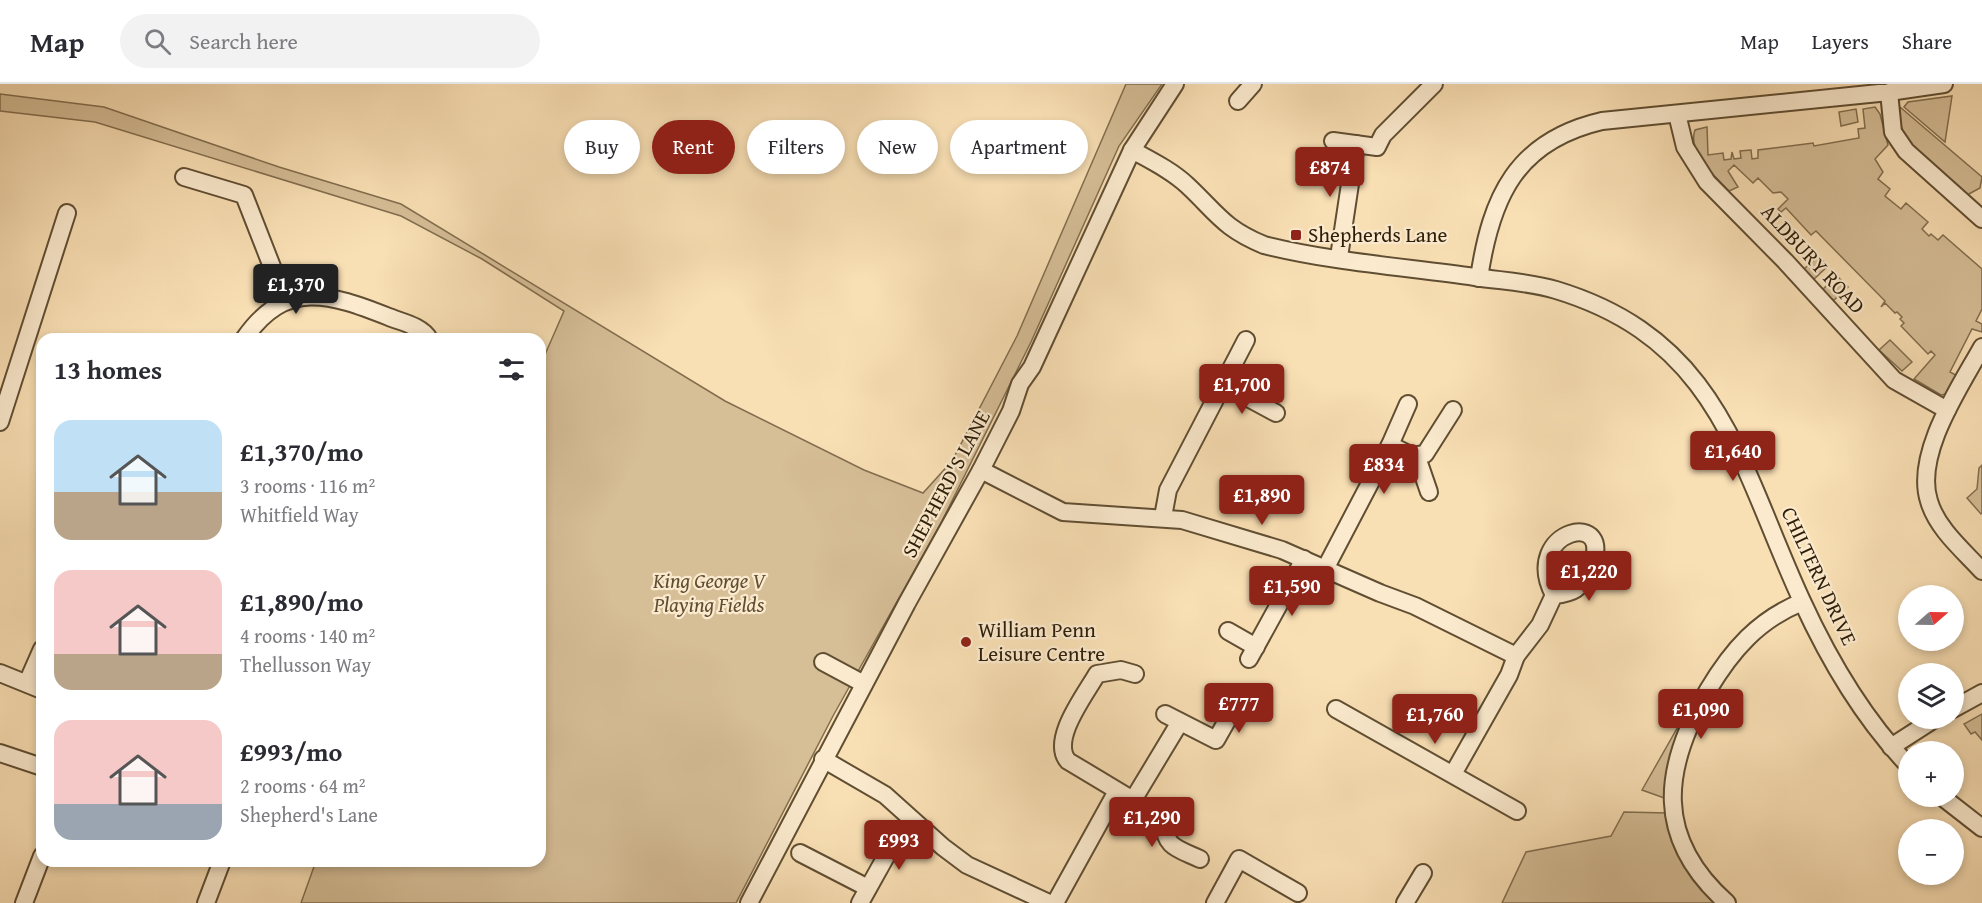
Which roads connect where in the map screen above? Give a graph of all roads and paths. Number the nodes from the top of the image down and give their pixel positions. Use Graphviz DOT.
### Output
graph roads {
  1 [pos="1175,84"];
  2 [pos="1252,84"];
  3 [pos="1434,84"];
  4 [pos="1944,84"];
  5 [pos="1889,92"];
  6 [pos="1238,101"];
  7 [pos="1677,114"];
  8 [pos="1333,141"];
  9 [pos="1356,144"];
  10 [pos="1132,150"];
  11 [pos="184,177"];
  12 [pos="67,213"];
  13 [pos="1982,219"];
  14 [pos="1339,257"];
  15 [pos="1479,278"];
  16 [pos="285,300"];
  17 [pos="249,333"];
  18 [pos="422,333"];
  19 [pos="1246,340"];
  20 [pos="1982,347"];
  21 [pos="1224,385"];
  22 [pos="1408,404"];
  23 [pos="1453,410"];
  24 [pos="1947,410"];
  25 [pos="1276,413"];
  26 [pos="0,422"];
  27 [pos="1390,445"];
  28 [pos="1417,457"];
  29 [pos="981,470"];
  30 [pos="1428,492"];
  31 [pos="1163,517"];
  32 [pos="1304,559"];
  33 [pos="1325,569"];
  34 [pos="1982,571"];
  35 [pos="1554,595"];
  36 [pos="1802,602"];
  37 [pos="1228,631"];
  38 [pos="1516,656"];
  39 [pos="823,662"];
  40 [pos="0,673"];
  41 [pos="1135,674"];
  42 [pos="864,684"];
  43 [pos="35,687"];
  44 [pos="1982,693"];
  45 [pos="1964,703"];
  46 [pos="1336,709"];
  47 [pos="1233,710"];
  48 [pos="1919,729"];
  49 [pos="1891,747"];
  50 [pos="0,753"];
  51 [pos="1898,754"];
  52 [pos="824,759"];
  53 [pos="36,764"];
  54 [pos="1453,774"];
  55 [pos="1117,791"];
  56 [pos="1133,800"];
  57 [pos="1955,807"];
  58 [pos="1516,811"];
  59 [pos="916,824"];
  60 [pos="1982,828"];
  61 [pos="800,854"];
  62 [pos="1200,859"];
  63 [pos="38,867"];
  64 [pos="220,867"];
  65 [pos="1423,873"];
  66 [pos="1298,893"];
  67 [pos="864,896"];
  68 [pos="24,903"];
  69 [pos="207,903"];
  70 [pos="749,903"];
  71 [pos="1049,903"];
  72 [pos="1055,903"];
  73 [pos="1215,903"];
  74 [pos="1405,903"];
  75 [pos="1727,903"];
  1 -- 10 [label="street, SHEPHERD'S LANE"];
  2 -- 6 [label="street"];
  3 -- 9 [label="street"];
  4 -- 5 [label="street"];
  5 -- 7 [label="street"];
  5 -- 13 [label="street"];
  7 -- 15 [label="street"];
  7 -- 24 [label="street, ALDBURY ROAD"];
  8 -- 9 [label="street"];
  9 -- 14 [label="street"];
  10 -- 14 [label="street, CHILTERN DRIVE"];
  10 -- 29 [label="street, SHEPHERD'S LANE"];
  11 -- 16 [label="street"];
  12 -- 26 [label="street"];
  14 -- 15 [label="street, CHILTERN DRIVE"];
  15 -- 36 [label="street, CHILTERN DRIVE"];
  16 -- 17 [label="street"];
  16 -- 18 [label="street"];
  19 -- 21 [label="street"];
  20 -- 24 [label="street"];
  21 -- 25 [label="street"];
  21 -- 31 [label="street"];
  22 -- 27 [label="street"];
  23 -- 28 [label="street"];
  24 -- 34 [label="street"];
  27 -- 28 [label="street"];
  27 -- 33 [label="street"];
  28 -- 30 [label="street"];
  29 -- 31 [label="street"];
  29 -- 42 [label="street, SHEPHERD'S LANE"];
  31 -- 32 [label="street"];
  32 -- 33 [label="street"];
  32 -- 37 [label="street"];
  33 -- 38 [label="street"];
  35 -- 38 [label="street"];
  36 -- 49 [label="street, CHILTERN DRIVE"];
  36 -- 75 [label="street"];
  38 -- 54 [label="street"];
  39 -- 42 [label="street"];
  40 -- 43 [label="street"];
  41 -- 55 [label="street"];
  42 -- 52 [label="street, SHEPHERD'S LANE"];
  44 -- 45 [label="street"];
  46 -- 54 [label="street"];
  47 -- 56 [label="street"];
  48 -- 49 [label="street"];
  49 -- 51 [label="street, CHILTERN DRIVE"];
  50 -- 53 [label="street"];
  52 -- 59 [label="street"];
  52 -- 70 [label="street, SHEPHERD'S LANE"];
  54 -- 58 [label="street"];
  55 -- 56 [label="street"];
  55 -- 72 [label="street"];
  56 -- 62 [label="street"];
  57 -- 60 [label="street"];
  59 -- 67 [label="street"];
  59 -- 71 [label="street"];
  61 -- 67 [label="street"];
  63 -- 68 [label="street"];
  64 -- 69 [label="street"];
  65 -- 74 [label="street"];
  66 -- 73 [label="street"];
}
